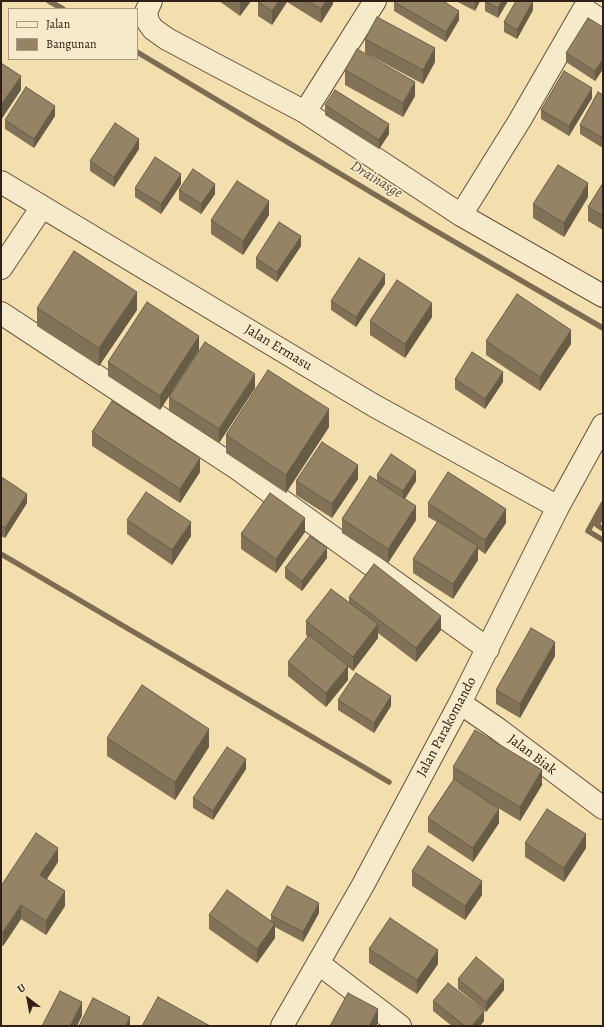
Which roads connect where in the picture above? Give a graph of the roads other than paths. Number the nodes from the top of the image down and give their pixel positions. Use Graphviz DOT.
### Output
graph roads {
  1 [pos="151,1"];
  2 [pos="375,1"];
  3 [pos="581,4"];
  4 [pos="603,22"];
  5 [pos="305,112"];
  6 [pos="1,182"];
  7 [pos="42,207"];
  8 [pos="460,215"];
  9 [pos="1,268"];
  10 [pos="603,296"];
  11 [pos="1,313"];
  12 [pos="603,425"];
  13 [pos="558,508"];
  14 [pos="488,649"];
  15 [pos="460,703"];
  16 [pos="603,808"];
  17 [pos="318,964"];
  18 [pos="282,1026"];
  19 [pos="400,1026"];
  1 -- 5 [label="street"];
  2 -- 5 [label="street"];
  3 -- 4 [label="street"];
  3 -- 8 [label="street"];
  5 -- 8 [label="street"];
  6 -- 7 [label="street, Jalan Ermasu"];
  7 -- 9 [label="street"];
  7 -- 13 [label="street, Jalan Ermasu"];
  8 -- 10 [label="street"];
  11 -- 14 [label="street"];
  12 -- 13 [label="street, Jalan Parakomando"];
  13 -- 14 [label="street, Jalan Parakomando"];
  14 -- 15 [label="street, Jalan Parakomando"];
  15 -- 16 [label="street, Jalan Biak"];
  15 -- 17 [label="street, Jalan Parakomando"];
  17 -- 18 [label="street, Jalan Parakomando"];
  17 -- 19 [label="street"];
}
